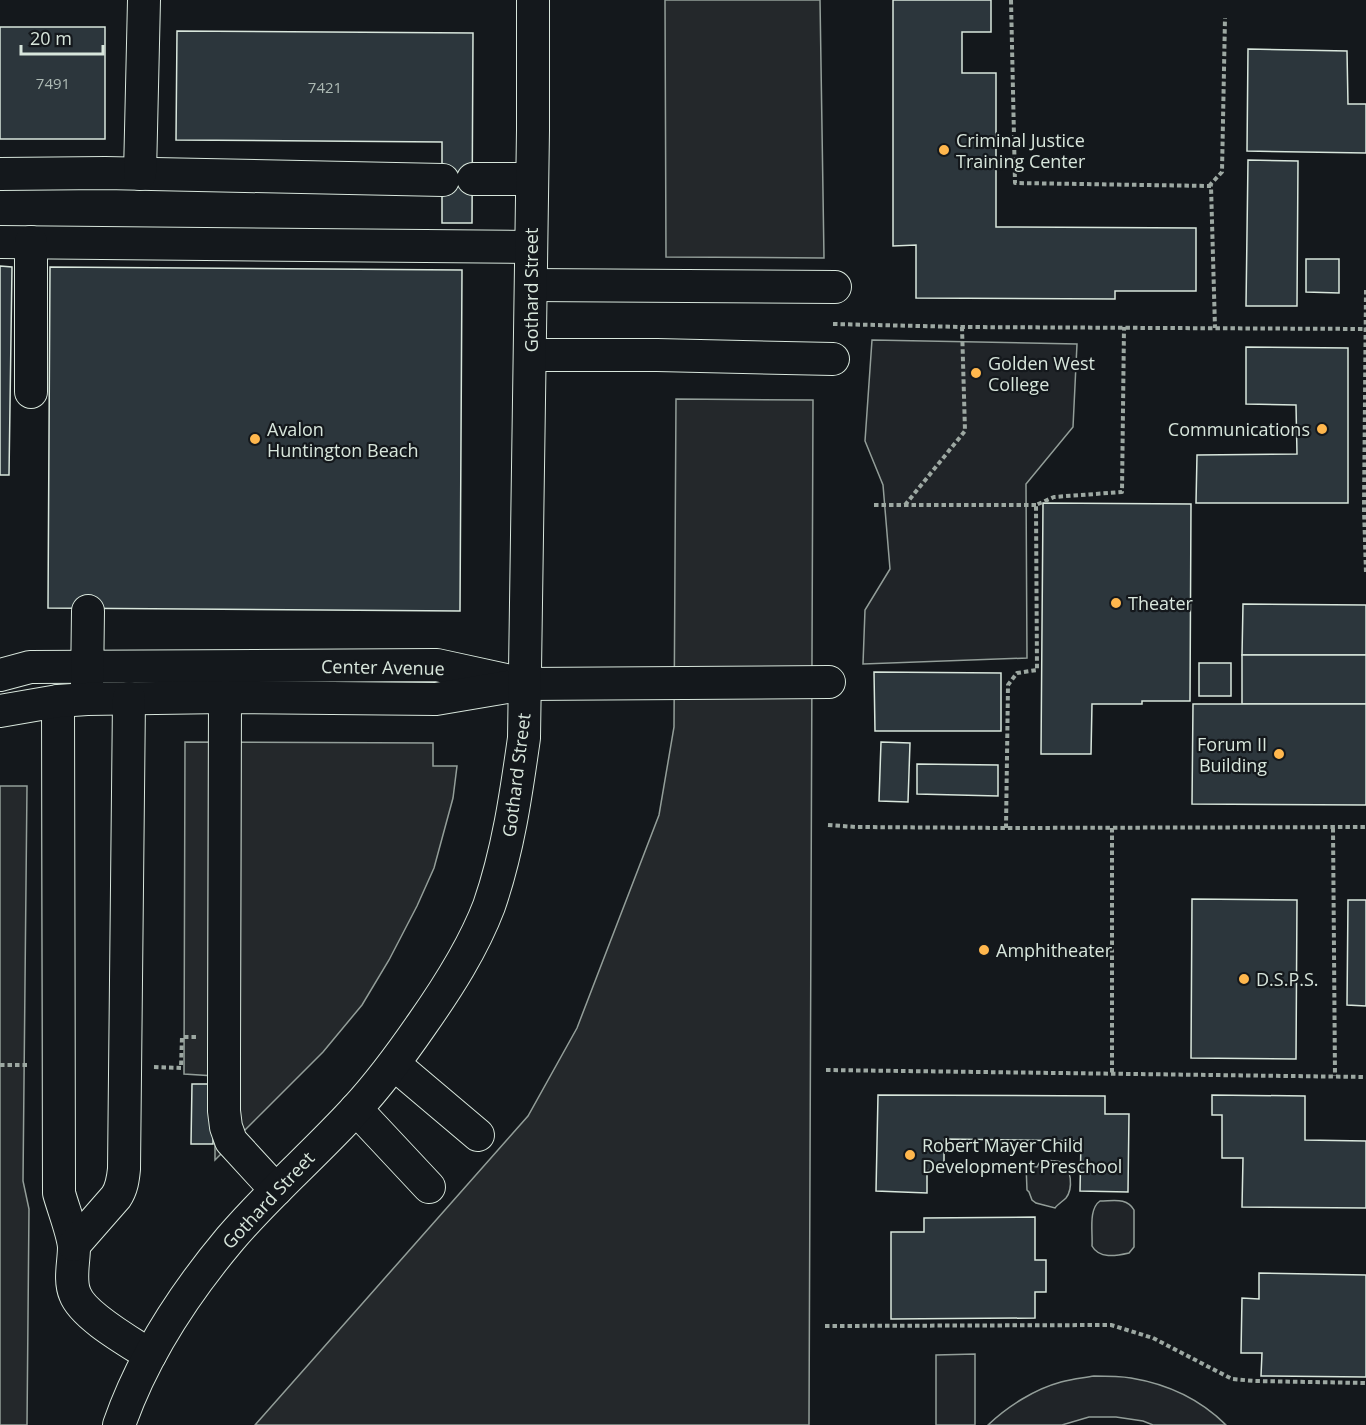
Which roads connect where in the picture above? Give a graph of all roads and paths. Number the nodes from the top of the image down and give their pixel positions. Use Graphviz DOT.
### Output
graph roads {
  1 [pos="144,0"];
  2 [pos="533,0"];
  3 [pos="1011,0"];
  4 [pos="1225,18"];
  5 [pos="0,174"];
  6 [pos="140,174"];
  7 [pos="532,179"];
  8 [pos="1208,186"];
  9 [pos="0,242"];
  10 [pos="31,242"];
  11 [pos="530,247"];
  12 [pos="531,285"];
  13 [pos="835,287"];
  14 [pos="1366,290"];
  15 [pos="833,324"];
  16 [pos="962,327"];
  17 [pos="1124,327"];
  18 [pos="1215,328"];
  19 [pos="1366,329"];
  20 [pos="530,355"];
  21 [pos="833,359"];
  22 [pos="31,392"];
  23 [pos="873,505"];
  24 [pos="905,505"];
  25 [pos="1036,505"];
  26 [pos="1365,509"];
  27 [pos="1366,573"];
  28 [pos="88,612"];
  29 [pos="87,666"];
  30 [pos="0,675"];
  31 [pos="829,682"];
  32 [pos="525,684"];
  33 [pos="225,697"];
  34 [pos="129,698"];
  35 [pos="72,700"];
  36 [pos="0,711"];
  37 [pos="828,825"];
  38 [pos="1366,827"];
  39 [pos="1006,828"];
  40 [pos="1112,828"];
  41 [pos="1333,828"];
  42 [pos="394,1064"];
  43 [pos="826,1070"];
  44 [pos="1112,1074"];
  45 [pos="1335,1076"];
  46 [pos="1366,1077"];
  47 [pos="356,1109"];
  48 [pos="478,1136"];
  49 [pos="429,1187"];
  50 [pos="276,1190"];
  51 [pos="74,1245"];
  52 [pos="825,1326"];
  53 [pos="150,1355"];
  54 [pos="1366,1383"];
  55 [pos="119,1425"];
  1 -- 6 [label="street"];
  2 -- 7 [label="street, Gothard Street"];
  3 -- 8 [label="path"];
  4 -- 8 [label="path"];
  5 -- 6 [label="street"];
  6 -- 7 [label="street"];
  7 -- 11 [label="street, Gothard Street"];
  8 -- 18 [label="path"];
  9 -- 10 [label="street"];
  10 -- 11 [label="street"];
  10 -- 22 [label="street"];
  11 -- 12 [label="street, Gothard Street"];
  12 -- 13 [label="street"];
  12 -- 20 [label="street, Gothard Street"];
  14 -- 19 [label="path"];
  15 -- 16 [label="path"];
  16 -- 17 [label="path"];
  16 -- 24 [label="path"];
  17 -- 18 [label="path"];
  17 -- 25 [label="path"];
  18 -- 19 [label="path"];
  19 -- 26 [label="path"];
  20 -- 21 [label="street"];
  20 -- 32 [label="street, Gothard Street"];
  23 -- 24 [label="path"];
  24 -- 25 [label="path"];
  25 -- 39 [label="path"];
  26 -- 27 [label="path"];
  28 -- 29 [label="street"];
  29 -- 30 [label="street, Center Avenue"];
  29 -- 32 [label="street, Center Avenue"];
  29 -- 35 [label="street"];
  31 -- 32 [label="street"];
  32 -- 33 [label="street, Center Avenue"];
  32 -- 42 [label="street, Gothard Street"];
  33 -- 34 [label="street, Center Avenue"];
  33 -- 50 [label="street"];
  34 -- 35 [label="street, Center Avenue"];
  34 -- 51 [label="street"];
  35 -- 36 [label="street, Center Avenue"];
  35 -- 51 [label="street"];
  37 -- 39 [label="path"];
  38 -- 41 [label="path"];
  39 -- 40 [label="path"];
  40 -- 41 [label="path"];
  40 -- 44 [label="path"];
  41 -- 45 [label="path"];
  42 -- 47 [label="street, Gothard Street"];
  42 -- 48 [label="street"];
  43 -- 44 [label="path"];
  44 -- 45 [label="path"];
  45 -- 46 [label="path"];
  47 -- 49 [label="street"];
  47 -- 50 [label="street, Gothard Street"];
  50 -- 53 [label="street, Gothard Street"];
  51 -- 53 [label="street"];
  52 -- 54 [label="path"];
  53 -- 55 [label="street, Gothard Street"];
}
